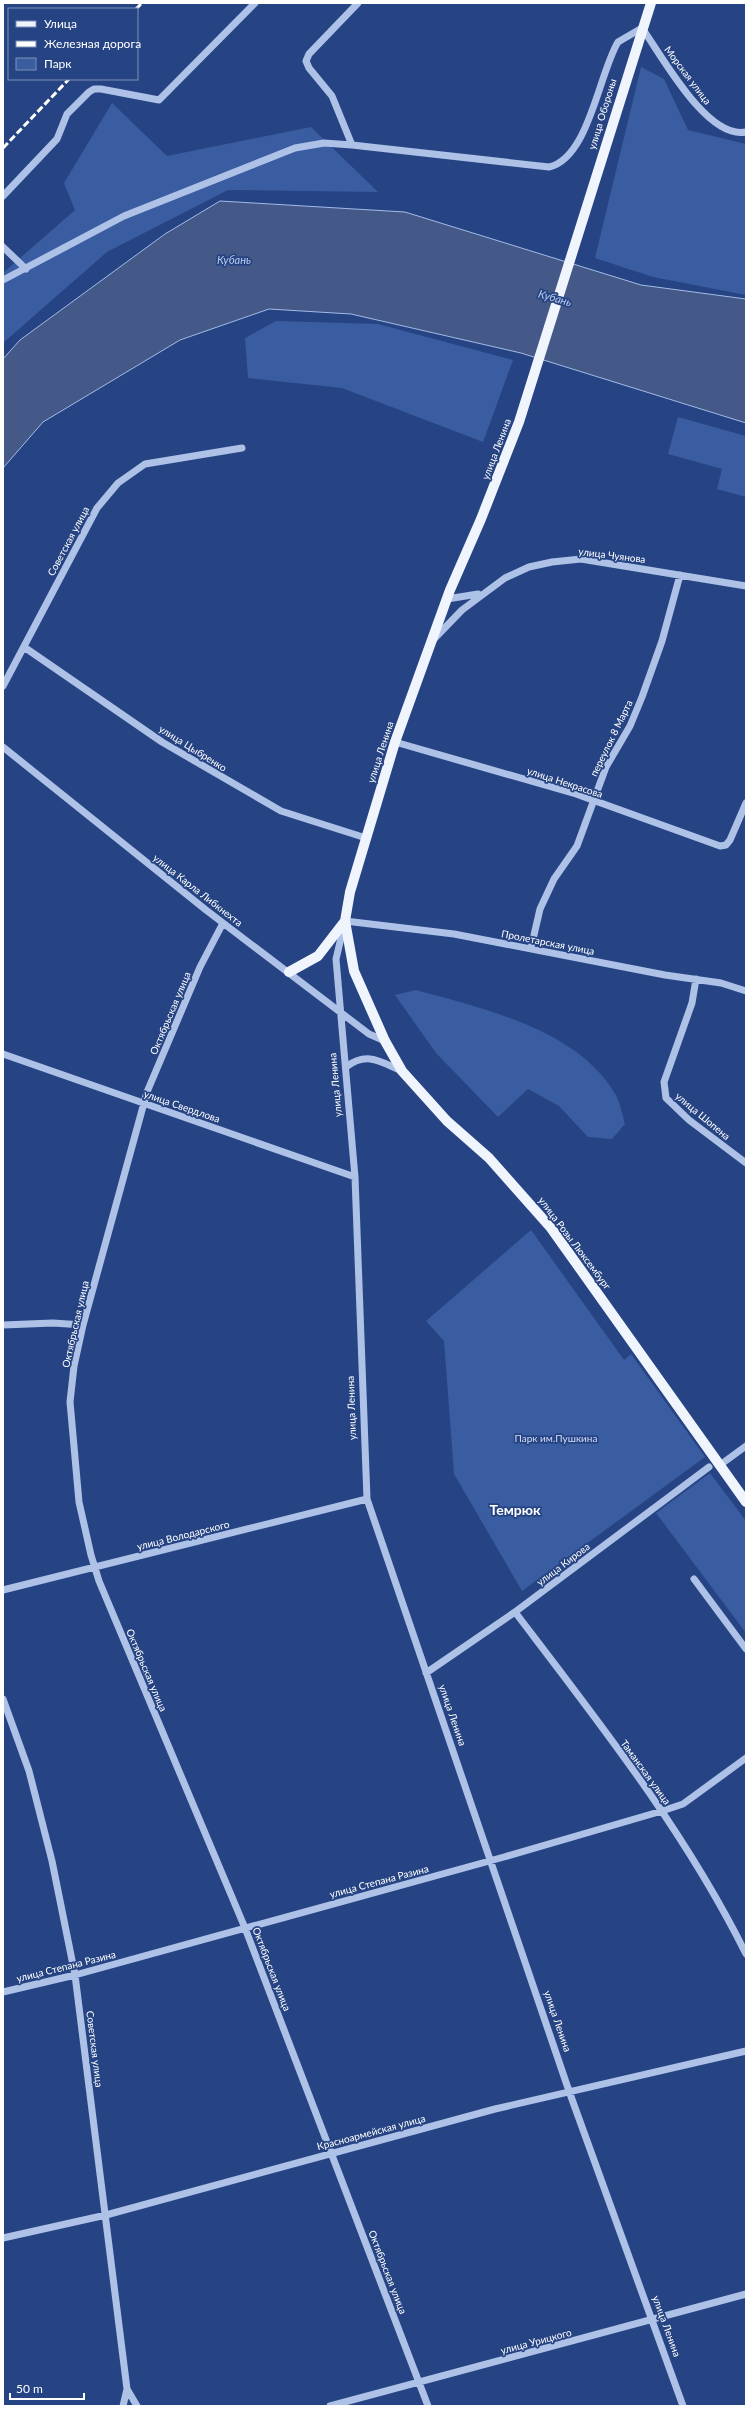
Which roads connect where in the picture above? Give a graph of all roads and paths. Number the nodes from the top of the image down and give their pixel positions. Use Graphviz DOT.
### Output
graph roads {
  1 [pos="255,3"];
  2 [pos="358,3"];
  3 [pos="651,3"];
  4 [pos="642,28"];
  5 [pos="746,132"];
  6 [pos="352,145"];
  7 [pos="3,196"];
  8 [pos="3,247"];
  9 [pos="26,269"];
  10 [pos="3,280"];
  11 [pos="530,389"];
  12 [pos="242,448"];
  13 [pos="680,575"];
  14 [pos="746,586"];
  15 [pos="482,593"];
  16 [pos="446,599"];
  17 [pos="430,643"];
  18 [pos="24,647"];
  19 [pos="3,686"];
  20 [pos="395,742"];
  21 [pos="3,747"];
  22 [pos="593,802"];
  23 [pos="746,803"];
  24 [pos="366,838"];
  25 [pos="345,920"];
  26 [pos="223,923"];
  27 [pos="531,948"];
  28 [pos="289,972"];
  29 [pos="696,979"];
  30 [pos="746,991"];
  31 [pos="340,1010"];
  32 [pos="385,1041"];
  33 [pos="3,1054"];
  34 [pos="346,1067"];
  35 [pos="402,1071"];
  36 [pos="144,1103"];
  37 [pos="746,1163"];
  38 [pos="355,1177"];
  39 [pos="3,1325"];
  40 [pos="83,1325"];
  41 [pos="746,1446"];
  42 [pos="720,1465"];
  43 [pos="709,1467"];
  44 [pos="367,1499"];
  45 [pos="746,1502"];
  46 [pos="95,1568"];
  47 [pos="694,1579"];
  48 [pos="3,1590"];
  49 [pos="515,1612"];
  50 [pos="746,1649"];
  51 [pos="426,1673"];
  52 [pos="3,1699"];
  53 [pos="746,1758"];
  54 [pos="662,1811"];
  55 [pos="491,1861"];
  56 [pos="245,1928"];
  57 [pos="746,1954"];
  58 [pos="75,1975"];
  59 [pos="3,1992"];
  60 [pos="746,2051"];
  61 [pos="569,2091"];
  62 [pos="332,2153"];
  63 [pos="106,2215"];
  64 [pos="3,2238"];
  65 [pos="746,2294"];
  66 [pos="652,2319"];
  67 [pos="419,2383"];
  68 [pos="127,2389"];
  69 [pos="123,2406"];
  70 [pos="137,2406"];
  71 [pos="330,2406"];
  72 [pos="428,2406"];
  73 [pos="683,2406"];
  1 -- 7 [label="street"];
  2 -- 6 [label="street"];
  3 -- 4 [label="main road, улица Обороны"];
  4 -- 5 [label="street, Морская улица"];
  4 -- 6 [label="street"];
  4 -- 11 [label="main road, улица Обороны"];
  6 -- 9 [label="street"];
  8 -- 9 [label="street"];
  9 -- 10 [label="street"];
  11 -- 16 [label="main road, улица Ленина"];
  12 -- 18 [label="street, Советская улица"];
  13 -- 14 [label="street, улица Чуянова"];
  13 -- 15 [label="street, улица Чуянова"];
  13 -- 22 [label="street, переулок 8 Марта"];
  15 -- 16 [label="street, улица Чуянова"];
  15 -- 17 [label="street, улица Чуянова"];
  16 -- 17 [label="main road, улица Ленина"];
  17 -- 20 [label="main road, улица Ленина"];
  18 -- 19 [label="street, Советская улица"];
  18 -- 24 [label="street, улица Цыбренко"];
  20 -- 22 [label="street, улица Некрасова"];
  20 -- 24 [label="main road, улица Ленина"];
  21 -- 26 [label="street, улица Карла Либкнехта"];
  22 -- 23 [label="street, улица Некрасова"];
  22 -- 27 [label="street, переулок 8 Марта"];
  24 -- 25 [label="main road, улица Ленина"];
  25 -- 27 [label="street, Пролетарская улица"];
  25 -- 28 [label="main road"];
  25 -- 31 [label="street, улица Ленина"];
  25 -- 32 [label="main road, улица Розы Люксембург"];
  26 -- 28 [label="street, улица Карла Либкнехта"];
  26 -- 36 [label="street, Октябрьская улица"];
  27 -- 29 [label="street, Пролетарская улица"];
  28 -- 31 [label="street, улица Карла Либкнехта"];
  29 -- 30 [label="street, Пролетарская улица"];
  29 -- 37 [label="street, улица Шопена"];
  31 -- 32 [label="street, улица Карла Либкнехта"];
  31 -- 34 [label="street, улица Ленина"];
  32 -- 35 [label="main road, улица Розы Люксембург"];
  33 -- 36 [label="street, улица Свердлова"];
  34 -- 35 [label="street"];
  34 -- 38 [label="street, улица Ленина"];
  35 -- 42 [label="main road, улица Розы Люксембург"];
  36 -- 38 [label="street, улица Свердлова"];
  36 -- 40 [label="street, Октябрьская улица"];
  38 -- 44 [label="street, улица Ленина"];
  39 -- 40 [label="street"];
  40 -- 46 [label="street, Октябрьская улица"];
  41 -- 42 [label="street"];
  42 -- 45 [label="main road, улица Розы Люксембург"];
  43 -- 49 [label="street, улица Кирова"];
  44 -- 46 [label="street, улица Володарского"];
  44 -- 51 [label="street, улица Ленина"];
  46 -- 48 [label="street, улица Володарского"];
  46 -- 56 [label="street, Октябрьская улица"];
  47 -- 50 [label="street"];
  49 -- 51 [label="street, улица Кирова"];
  49 -- 54 [label="street, Таманская улица"];
  51 -- 55 [label="street, улица Ленина"];
  52 -- 58 [label="street, Советская улица"];
  53 -- 54 [label="street, улица Степана Разина"];
  54 -- 55 [label="street, улица Степана Разина"];
  54 -- 57 [label="street, Таманская улица"];
  55 -- 56 [label="street, улица Степана Разина"];
  55 -- 61 [label="street, улица Ленина"];
  56 -- 58 [label="street, улица Степана Разина"];
  56 -- 62 [label="street, Октябрьская улица"];
  58 -- 59 [label="street, улица Степана Разина"];
  58 -- 63 [label="street, Советская улица"];
  60 -- 61 [label="street, Красноармейская улица"];
  61 -- 62 [label="street, Красноармейская улица"];
  61 -- 66 [label="street, улица Ленина"];
  62 -- 63 [label="street, Красноармейская улица"];
  62 -- 67 [label="street, Октябрьская улица"];
  63 -- 64 [label="street, Красноармейская улица"];
  63 -- 68 [label="street, Советская улица"];
  65 -- 66 [label="street, улица Урицкого"];
  66 -- 67 [label="street, улица Урицкого"];
  66 -- 73 [label="street, улица Ленина"];
  67 -- 71 [label="street, улица Урицкого"];
  67 -- 72 [label="street, Октябрьская улица"];
  68 -- 69 [label="street"];
  68 -- 70 [label="street, Советская улица"];
}
